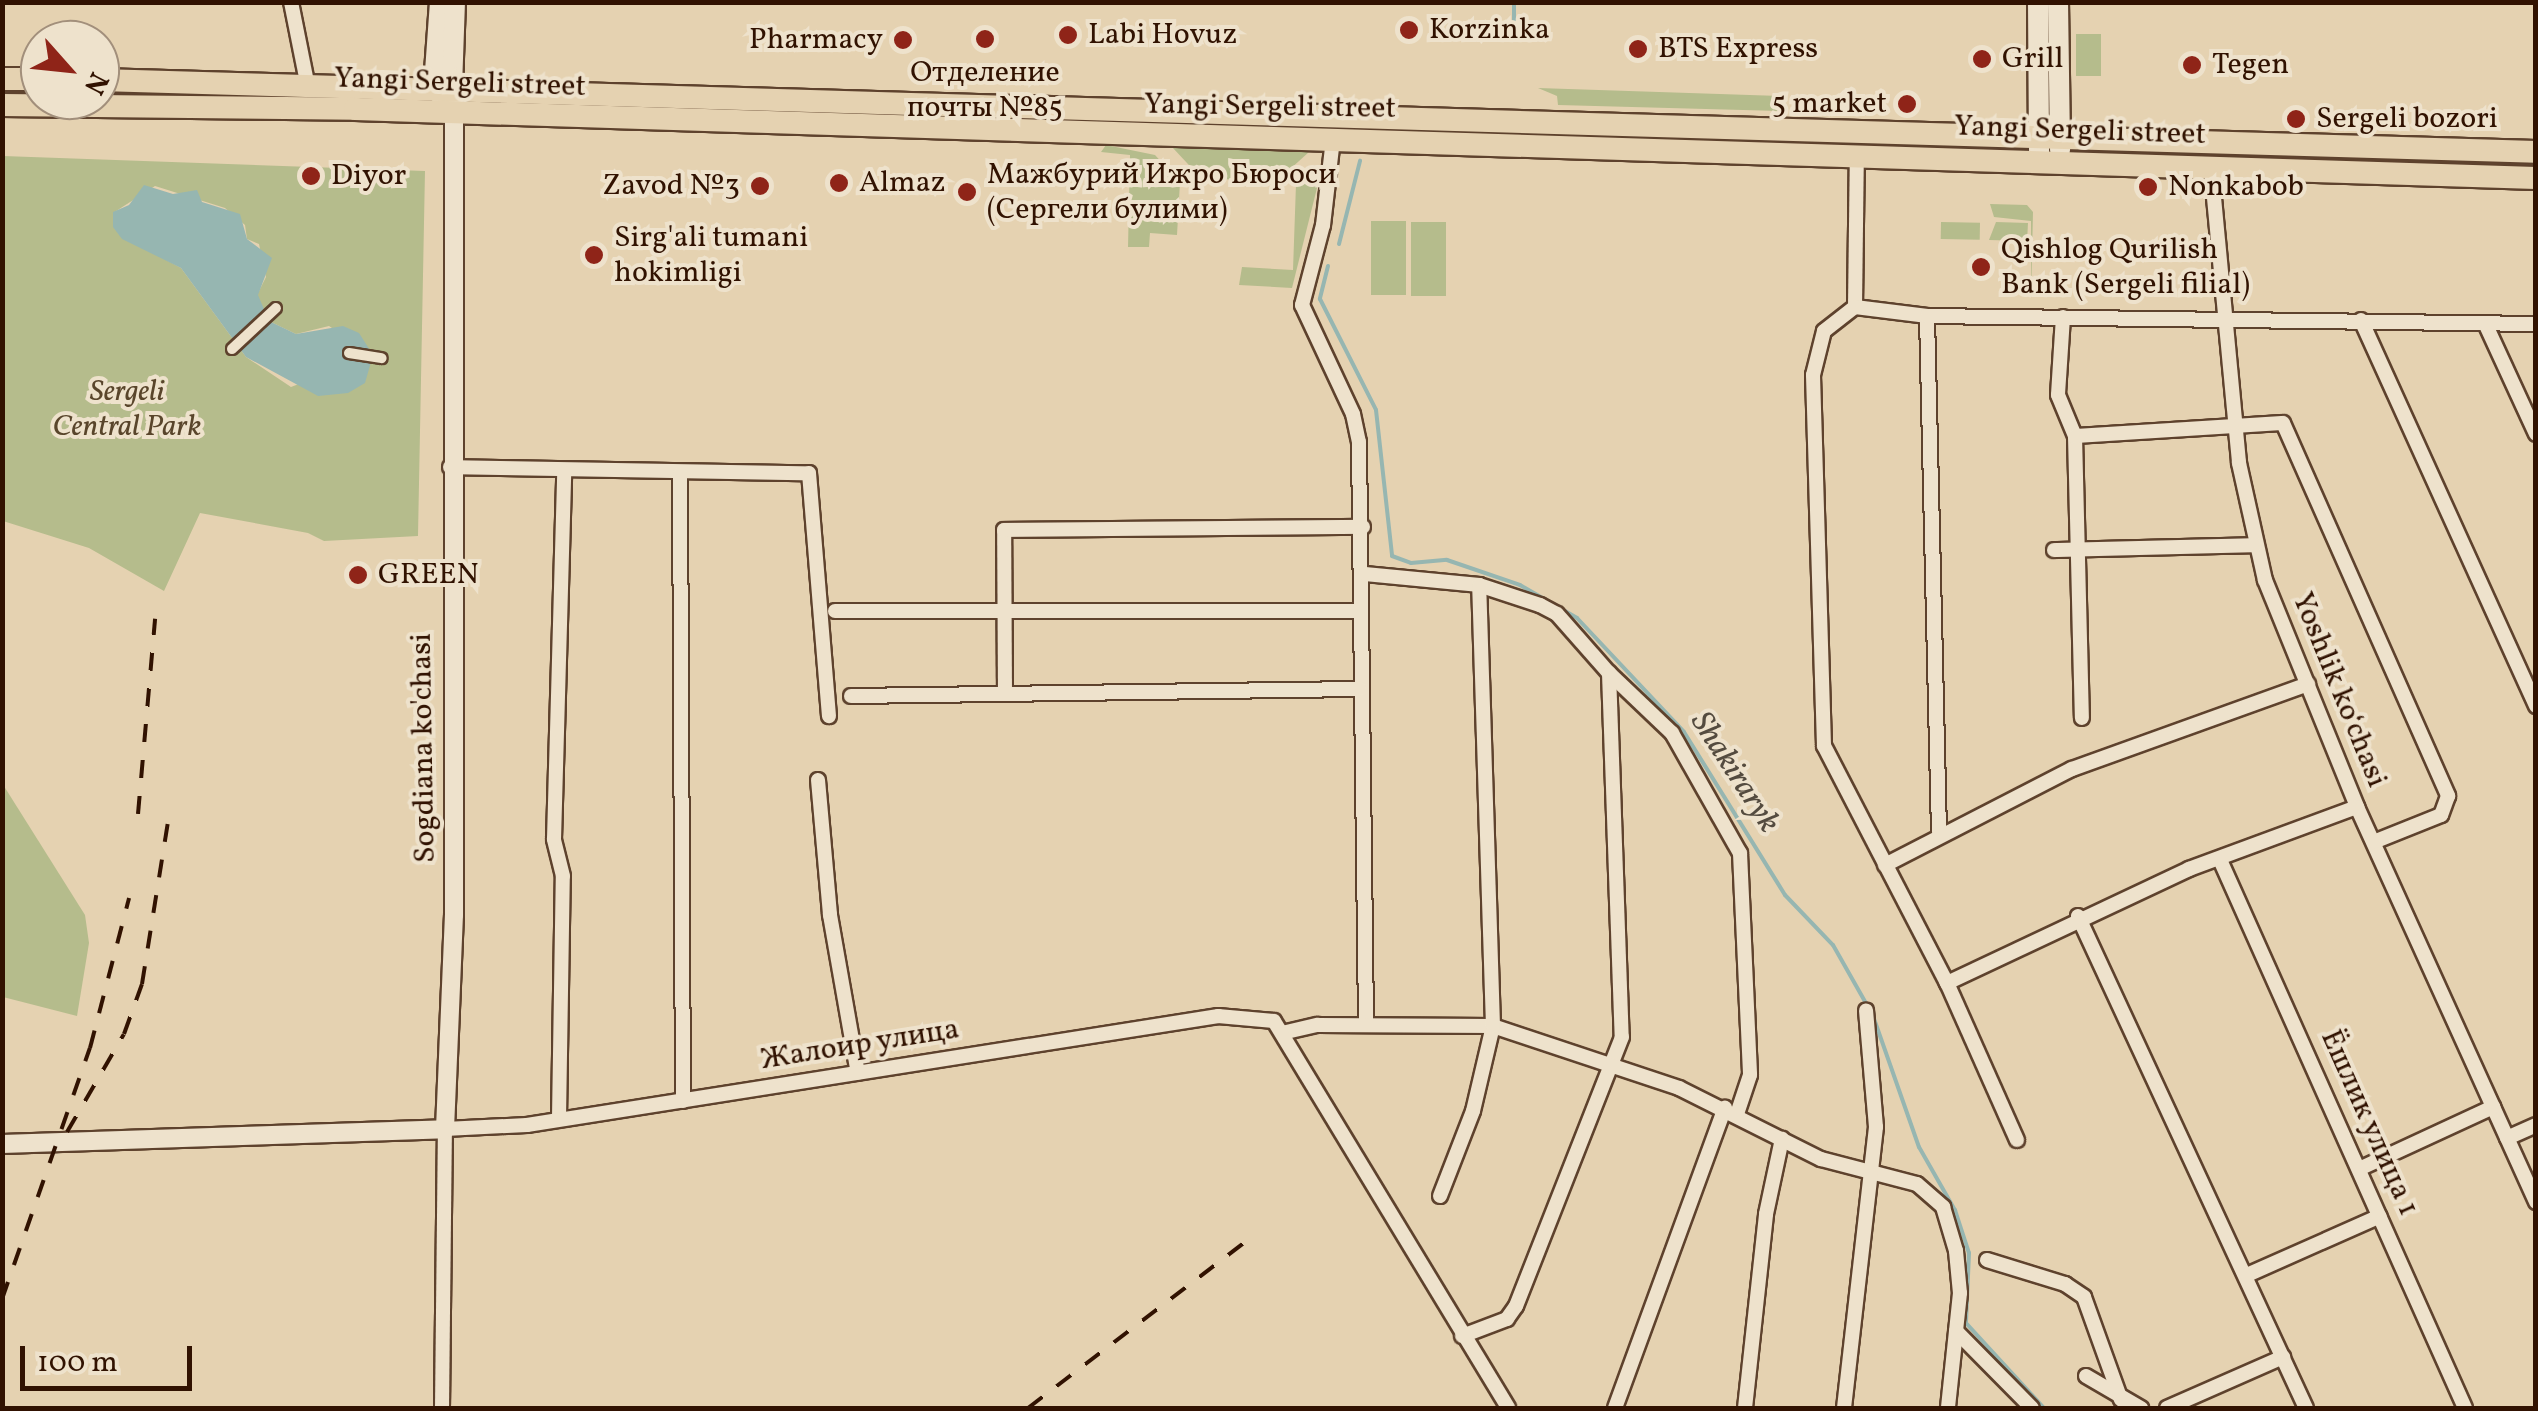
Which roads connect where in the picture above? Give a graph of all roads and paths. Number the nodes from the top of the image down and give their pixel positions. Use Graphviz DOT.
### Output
graph roads {
  1 [pos="291,2"];
  2 [pos="440,2"];
  3 [pos="455,2"];
  4 [pos="2038,2"];
  5 [pos="2058,2"];
  6 [pos="120,80"];
  7 [pos="308,82"];
  8 [pos="443,86"];
  9 [pos="862,98"];
  10 [pos="2,106"];
  11 [pos="1098,106"];
  12 [pos="455,114"];
  13 [pos="1438,116"];
  14 [pos="862,124"];
  15 [pos="1097,132"];
  16 [pos="1333,139"];
  17 [pos="1439,142"];
  18 [pos="2381,147"];
  19 [pos="2049,148"];
  20 [pos="2536,152"];
  21 [pos="1857,154"];
  22 [pos="2211,166"];
  23 [pos="2379,174"];
  24 [pos="2536,178"];
  25 [pos="1855,307"];
  26 [pos="276,308"];
  27 [pos="1927,316"];
  28 [pos="2063,317"];
  29 [pos="2225,317"];
  30 [pos="2361,320"];
  31 [pos="2486,323"];
  32 [pos="2536,324"];
  33 [pos="232,348"];
  34 [pos="350,353"];
  35 [pos="382,358"];
  36 [pos="2237,430"];
  37 [pos="2536,434"];
  38 [pos="2075,436"];
  39 [pos="450,467"];
  40 [pos="564,473"];
  41 [pos="680,475"];
  42 [pos="1363,527"];
  43 [pos="2255,545"];
  44 [pos="2054,550"];
  45 [pos="2080,550"];
  46 [pos="1365,574"];
  47 [pos="1479,586"];
  48 [pos="1004,610"];
  49 [pos="835,611"];
  50 [pos="1358,611"];
  51 [pos="1609,673"];
  52 [pos="2308,684"];
  53 [pos="1360,689"];
  54 [pos="1005,694"];
  55 [pos="851,696"];
  56 [pos="2536,706"];
  57 [pos="829,716"];
  58 [pos="2082,718"];
  59 [pos="818,780"];
  60 [pos="2357,807"];
  61 [pos="1939,832"];
  62 [pos="2374,842"];
  63 [pos="2221,862"];
  64 [pos="1885,864"];
  65 [pos="2078,916"];
  66 [pos="1947,983"];
  67 [pos="1866,1010"];
  68 [pos="1366,1025"];
  69 [pos="1493,1026"];
  70 [pos="1282,1033"];
  71 [pos="1611,1064"];
  72 [pos="858,1073"];
  73 [pos="682,1101"];
  74 [pos="2493,1107"];
  75 [pos="1731,1110"];
  76 [pos="559,1118"];
  77 [pos="2536,1125"];
  78 [pos="445,1129"];
  79 [pos="2507,1138"];
  80 [pos="1782,1140"];
  81 [pos="2017,1140"];
  82 [pos="2,1144"];
  83 [pos="2360,1169"];
  84 [pos="1870,1173"];
  85 [pos="1440,1196"];
  86 [pos="2536,1202"];
  87 [pos="2380,1216"];
  88 [pos="1987,1260"];
  89 [pos="2247,1276"];
  90 [pos="1956,1331"];
  91 [pos="1462,1336"];
  92 [pos="2283,1357"];
  93 [pos="2086,1376"];
  94 [pos="2121,1400"];
  95 [pos="442,1408"];
  96 [pos="1508,1408"];
  97 [pos="1615,1408"];
  98 [pos="1746,1408"];
  99 [pos="1844,1408"];
  100 [pos="1948,1408"];
  101 [pos="2032,1408"];
  102 [pos="2141,1408"];
  103 [pos="2167,1408"];
  104 [pos="2306,1408"];
  105 [pos="2465,1408"];
  1 -- 7 [label="street"];
  2 -- 8 [label="main road"];
  3 -- 8 [label="main road"];
  4 -- 19 [label="main road"];
  5 -- 19 [label="main road"];
  6 -- 7 [label="main road, Yangi Sergeli street"];
  7 -- 8 [label="main road, Yangi Sergeli street"];
  8 -- 9 [label="main road, Yangi Sergeli street"];
  8 -- 12 [label="main road"];
  9 -- 11 [label="main road, Yangi Sergeli street"];
  9 -- 14 [label="main road"];
  10 -- 12 [label="main road, Yangi Sergeli street"];
  11 -- 13 [label="main road, Yangi Sergeli street"];
  11 -- 15 [label="main road"];
  12 -- 14 [label="main road, Yangi Sergeli street"];
  12 -- 39 [label="street, Sogdiana ko'chasi"];
  13 -- 17 [label="main road"];
  13 -- 19 [label="main road, Yangi Sergeli street"];
  14 -- 15 [label="main road, Yangi Sergeli street"];
  15 -- 16 [label="main road, Yangi Sergeli street"];
  16 -- 17 [label="main road, Yangi Sergeli street"];
  16 -- 42 [label="street"];
  17 -- 21 [label="main road, Yangi Sergeli street"];
  18 -- 19 [label="main road, Yangi Sergeli street"];
  18 -- 20 [label="main road, Yangi Sergeli street"];
  18 -- 23 [label="main road"];
  19 -- 21 [label="main road, Yangi Sergeli street"];
  19 -- 22 [label="main road, Yangi Sergeli street"];
  21 -- 25 [label="street"];
  22 -- 23 [label="main road, Yangi Sergeli street"];
  22 -- 29 [label="street, Yoshlik koʻchasi"];
  23 -- 24 [label="main road, Yangi Sergeli street"];
  25 -- 27 [label="street"];
  25 -- 64 [label="street"];
  26 -- 33 [label="street"];
  27 -- 28 [label="street"];
  27 -- 61 [label="street"];
  28 -- 29 [label="street"];
  28 -- 38 [label="street"];
  29 -- 30 [label="street"];
  29 -- 36 [label="street, Yoshlik koʻchasi"];
  30 -- 31 [label="street"];
  30 -- 56 [label="street"];
  31 -- 32 [label="street"];
  31 -- 37 [label="street"];
  34 -- 35 [label="street"];
  36 -- 38 [label="street"];
  36 -- 43 [label="street, Yoshlik koʻchasi"];
  36 -- 62 [label="street"];
  38 -- 45 [label="street"];
  39 -- 40 [label="street"];
  39 -- 78 [label="street, Sogdiana ko'chasi"];
  40 -- 41 [label="street"];
  40 -- 76 [label="street"];
  41 -- 57 [label="street"];
  41 -- 73 [label="street"];
  42 -- 46 [label="street"];
  42 -- 48 [label="street"];
  43 -- 45 [label="street"];
  43 -- 52 [label="street, Yoshlik koʻchasi"];
  44 -- 45 [label="street"];
  45 -- 58 [label="street"];
  46 -- 47 [label="street"];
  46 -- 50 [label="street"];
  47 -- 51 [label="street"];
  47 -- 69 [label="street"];
  48 -- 49 [label="street"];
  48 -- 50 [label="street"];
  48 -- 54 [label="street"];
  50 -- 53 [label="street"];
  51 -- 71 [label="street"];
  51 -- 75 [label="street"];
  52 -- 60 [label="street, Yoshlik koʻchasi"];
  52 -- 61 [label="street"];
  53 -- 54 [label="street"];
  53 -- 68 [label="street"];
  54 -- 55 [label="street"];
  59 -- 72 [label="street"];
  60 -- 62 [label="street, Yoshlik koʻchasi"];
  60 -- 63 [label="street"];
  61 -- 64 [label="street"];
  62 -- 74 [label="street, Yoshlik koʻchasi"];
  63 -- 65 [label="street"];
  63 -- 83 [label="street, Ёшлик улица 1"];
  64 -- 66 [label="street"];
  65 -- 66 [label="street"];
  65 -- 89 [label="street"];
  66 -- 81 [label="street"];
  67 -- 84 [label="street"];
  68 -- 69 [label="street"];
  68 -- 70 [label="street"];
  69 -- 71 [label="street"];
  69 -- 85 [label="street"];
  70 -- 72 [label="street, Жалоир улица"];
  70 -- 91 [label="street"];
  71 -- 75 [label="street"];
  71 -- 91 [label="street"];
  72 -- 73 [label="street, Жалоир улица"];
  73 -- 76 [label="street, Жалоир улица"];
  74 -- 79 [label="street, Yoshlik koʻchasi"];
  74 -- 83 [label="street"];
  75 -- 80 [label="street"];
  75 -- 97 [label="street"];
  76 -- 78 [label="street, Жалоир улица"];
  77 -- 79 [label="street"];
  78 -- 82 [label="street, Жалоир улица"];
  78 -- 95 [label="street, Sogdiana ko'chasi"];
  79 -- 86 [label="street, Yoshlik koʻchasi"];
  80 -- 84 [label="street"];
  80 -- 98 [label="street"];
  83 -- 87 [label="street, Ёшлик улица 1"];
  84 -- 90 [label="street"];
  84 -- 99 [label="street"];
  87 -- 89 [label="street"];
  87 -- 105 [label="street, Ёшлик улица 1"];
  88 -- 94 [label="street"];
  89 -- 92 [label="street"];
  90 -- 100 [label="street"];
  90 -- 101 [label="street"];
  91 -- 96 [label="street"];
  92 -- 103 [label="street"];
  92 -- 104 [label="street"];
  93 -- 94 [label="street"];
  94 -- 102 [label="street"];
}
